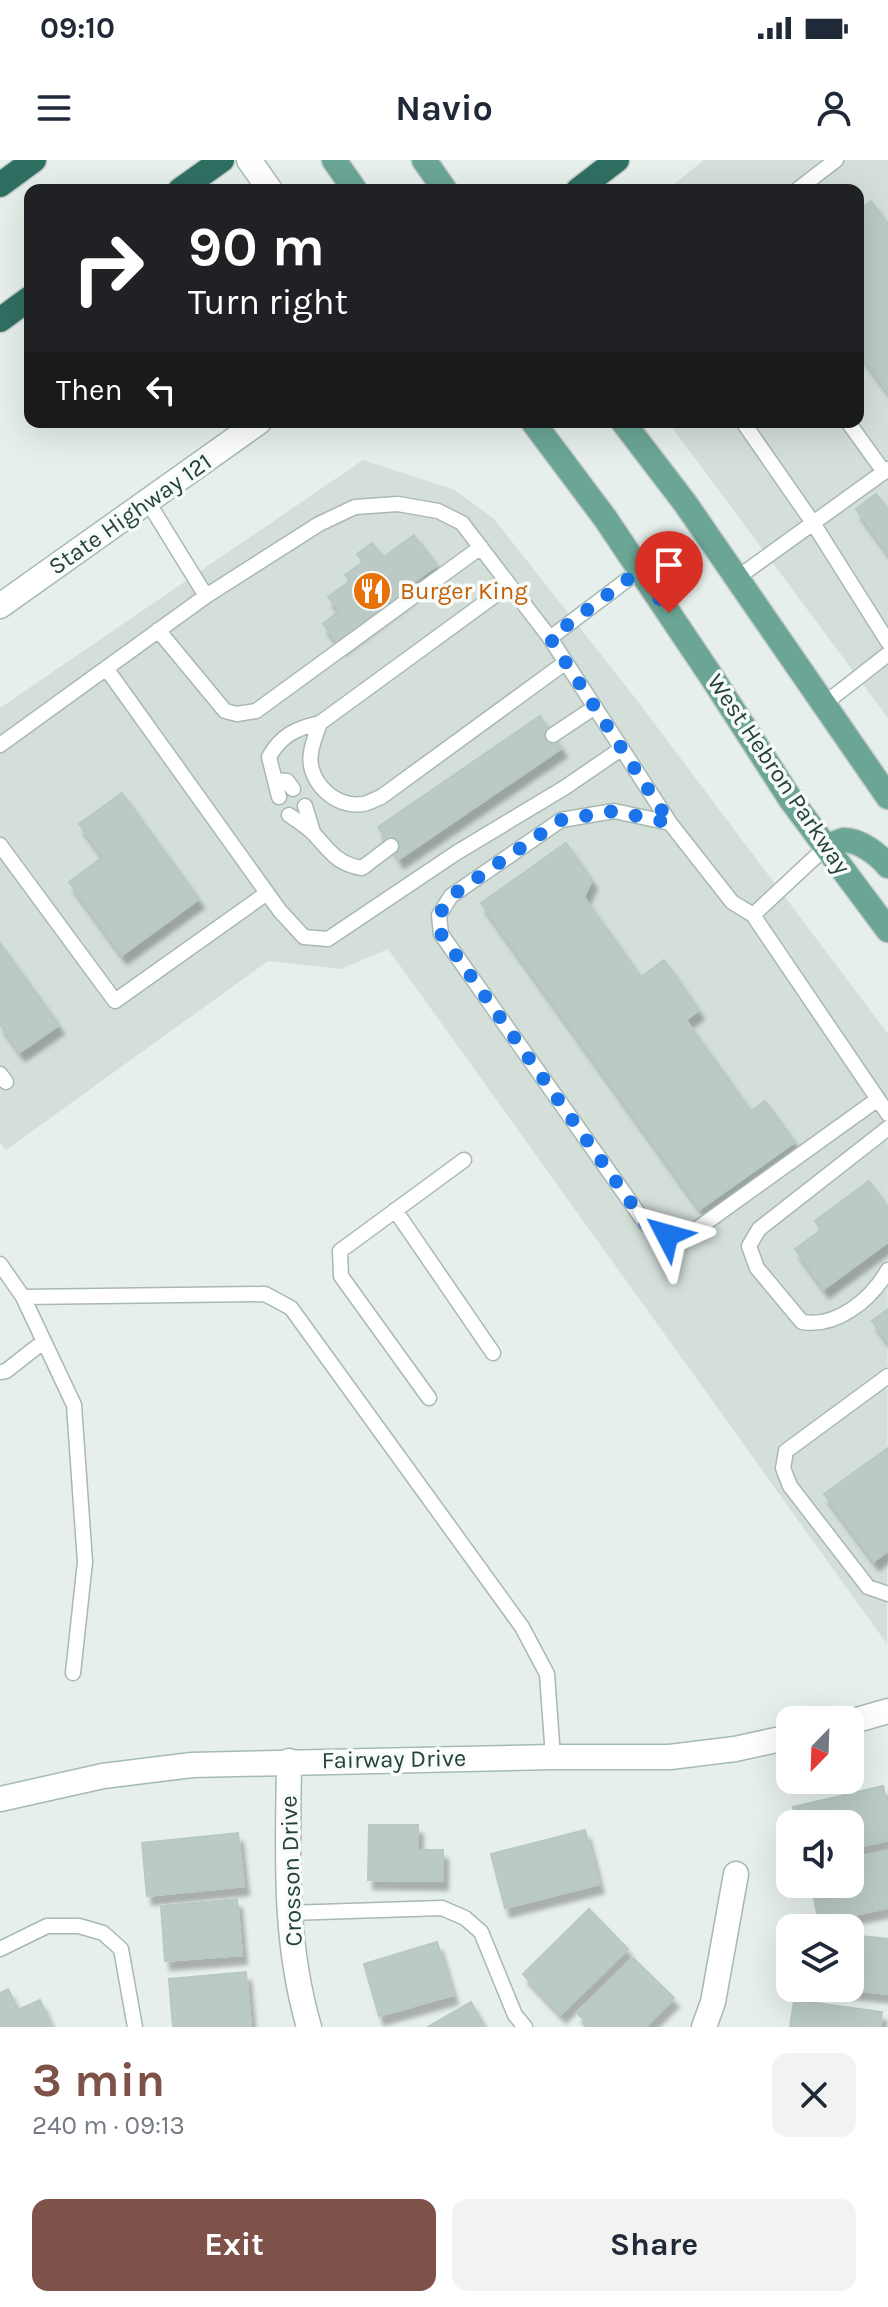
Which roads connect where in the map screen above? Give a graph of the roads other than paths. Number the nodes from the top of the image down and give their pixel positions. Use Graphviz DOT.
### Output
graph roads {
  1 [pos="34,160"];
  2 [pos="222,160"];
  3 [pos="249,160"];
  4 [pos="334,160"];
  5 [pos="424,160"];
  6 [pos="617,160"];
  7 [pos="836,160"];
  8 [pos="188,184"];
  9 [pos="266,184"];
  10 [pos="351,184"];
  11 [pos="441,184"];
  12 [pos="588,184"];
  13 [pos="805,184"];
  14 [pos="0,185"];
  15 [pos="24,302"];
  16 [pos="0,320"];
  17 [pos="251,428"];
  18 [pos="537,428"];
  19 [pos="628,428"];
  20 [pos="747,428"];
  21 [pos="853,428"];
  22 [pos="886,470"];
  23 [pos="148,502"];
  24 [pos="813,523"];
  25 [pos="481,547"];
  26 [pos="640,570"];
  27 [pos="737,578"];
  28 [pos="509,585"];
  29 [pos="206,596"];
  30 [pos="0,606"];
  31 [pos="158,630"];
  32 [pos="550,638"];
  33 [pos="888,642"];
  34 [pos="888,654"];
  35 [pos="566,662"];
  36 [pos="106,668"];
  37 [pos="824,704"];
  38 [pos="595,707"];
  39 [pos="320,723"];
  40 [pos="553,735"];
  41 [pos="0,745"];
  42 [pos="621,749"];
  43 [pos="275,780"];
  44 [pos="293,789"];
  45 [pos="279,797"];
  46 [pos="888,797"];
  47 [pos="305,806"];
  48 [pos="289,815"];
  49 [pos="670,823"];
  50 [pos="313,833"];
  51 [pos="0,845"];
  52 [pos="391,846"];
  53 [pos="826,847"];
  54 [pos="888,866"];
  55 [pos="267,893"];
  56 [pos="753,915"];
  57 [pos="888,930"];
  58 [pos="878,1099"];
  59 [pos="888,1114"];
  60 [pos="888,1128"];
  61 [pos="464,1160"];
  62 [pos="395,1210"];
  63 [pos="0,1264"];
  64 [pos="888,1270"];
  65 [pos="23,1297"];
  66 [pos="43,1342"];
  67 [pos="493,1353"];
  68 [pos="0,1372"];
  69 [pos="888,1376"];
  70 [pos="429,1398"];
  71 [pos="888,1594"];
  72 [pos="73,1673"];
  73 [pos="888,1711"];
  74 [pos="864,1718"];
  75 [pos="776,1740"];
  76 [pos="553,1757"];
  77 [pos="289,1761"];
  78 [pos="0,1799"];
  79 [pos="736,1874"];
  80 [pos="288,1913"];
  81 [pos="0,1949"];
  82 [pos="135,2027"];
  83 [pos="309,2027"];
  84 [pos="525,2027"];
  85 [pos="704,2027"];
  1 -- 14 [label="highway"];
  2 -- 8 [label="highway"];
  3 -- 9 [label="street"];
  4 -- 10 [label="main road"];
  5 -- 11 [label="main road"];
  6 -- 12 [label="highway"];
  7 -- 13 [label="lane"];
  15 -- 16 [label="highway"];
  17 -- 23 [label="street, State Highway 121"];
  18 -- 26 [label="main road, West Hebron Parkway"];
  19 -- 27 [label="main road"];
  20 -- 24 [label="lane"];
  21 -- 22 [label="lane"];
  22 -- 24 [label="lane"];
  23 -- 29 [label="lane"];
  23 -- 30 [label="street, State Highway 121"];
  24 -- 27 [label="lane"];
  24 -- 33 [label="lane"];
  25 -- 28 [label="lane"];
  25 -- 29 [label="lane"];
  25 -- 31 [label="lane"];
  26 -- 32 [label="lane"];
  26 -- 53 [label="main road, West Hebron Parkway"];
  27 -- 37 [label="main road"];
  28 -- 32 [label="lane"];
  28 -- 39 [label="lane"];
  29 -- 31 [label="lane"];
  31 -- 36 [label="lane"];
  32 -- 35 [label="lane"];
  34 -- 37 [label="lane"];
  35 -- 38 [label="lane"];
  35 -- 39 [label="lane"];
  36 -- 41 [label="lane"];
  36 -- 55 [label="lane"];
  37 -- 46 [label="main road"];
  38 -- 40 [label="lane"];
  38 -- 42 [label="lane"];
  39 -- 43 [label="lane"];
  42 -- 49 [label="lane"];
  42 -- 55 [label="lane"];
  43 -- 44 [label="lane"];
  43 -- 45 [label="lane"];
  47 -- 50 [label="lane"];
  48 -- 50 [label="lane"];
  49 -- 56 [label="lane"];
  49 -- 58 [label="lane"];
  50 -- 52 [label="lane"];
  51 -- 55 [label="lane"];
  53 -- 54 [label="main road"];
  53 -- 56 [label="lane"];
  53 -- 57 [label="main road, West Hebron Parkway"];
  56 -- 58 [label="lane"];
  58 -- 59 [label="lane"];
  60 -- 64 [label="lane"];
  61 -- 62 [label="lane"];
  62 -- 67 [label="lane"];
  62 -- 70 [label="lane"];
  63 -- 65 [label="lane"];
  65 -- 66 [label="lane"];
  65 -- 76 [label="lane"];
  66 -- 68 [label="lane"];
  66 -- 72 [label="lane"];
  69 -- 71 [label="lane"];
  73 -- 74 [label="street"];
  75 -- 76 [label="street, Fairway Drive"];
  76 -- 77 [label="street, Fairway Drive"];
  77 -- 78 [label="street, Fairway Drive"];
  77 -- 80 [label="street, Crosson Drive"];
  79 -- 85 [label="street"];
  80 -- 83 [label="street, Crosson Drive"];
  80 -- 84 [label="lane"];
  81 -- 82 [label="lane"];
}
